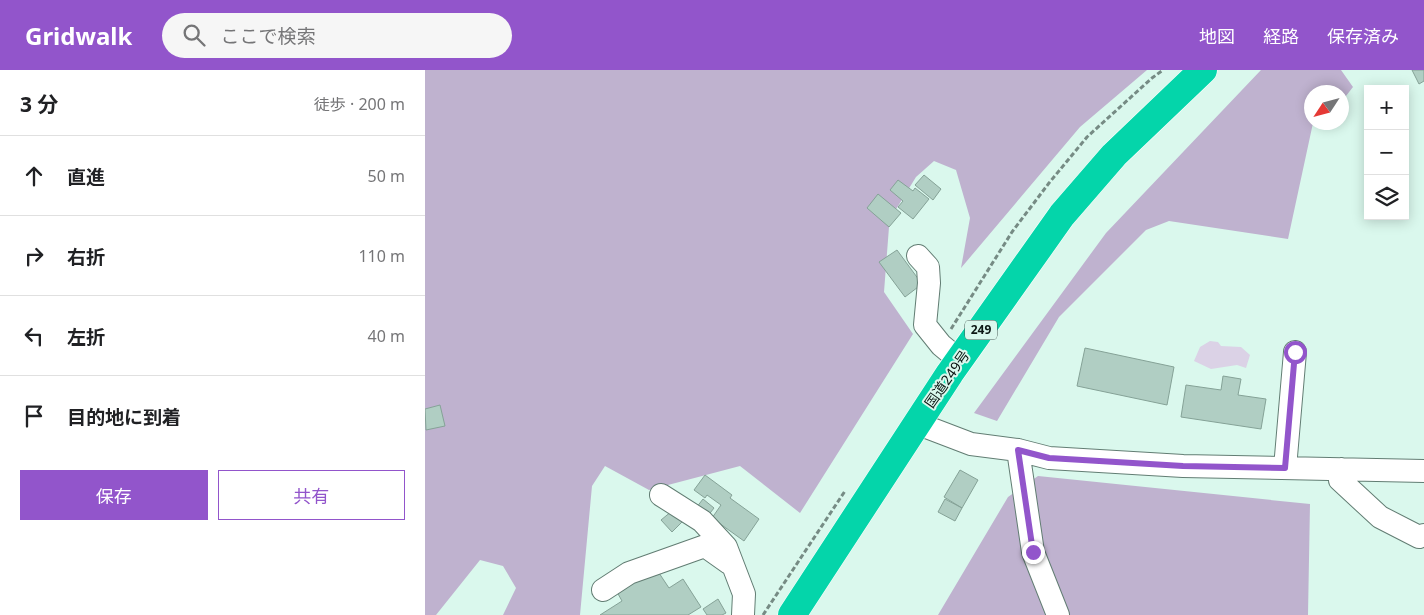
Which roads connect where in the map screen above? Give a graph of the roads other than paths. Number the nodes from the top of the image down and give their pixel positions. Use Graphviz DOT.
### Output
graph roads {
  1 [pos="1203,70"];
  2 [pos="918,256"];
  3 [pos="1295,352"];
  4 [pos="959,360"];
  5 [pos="917,423"];
  6 [pos="1018,450"];
  7 [pos="1285,468"];
  8 [pos="1341,469"];
  9 [pos="1424,471"];
  10 [pos="661,495"];
  11 [pos="1424,534"];
  12 [pos="733,566"];
  13 [pos="603,590"];
  14 [pos="743,615"];
  15 [pos="792,615"];
  16 [pos="1058,615"];
  1 -- 4 [label="highway, 国道249号 / 249"];
  2 -- 4 [label="street"];
  3 -- 7 [label="street"];
  4 -- 5 [label="highway, 国道249号 / 249"];
  5 -- 6 [label="street"];
  5 -- 15 [label="highway, 国道249号 / 249"];
  6 -- 7 [label="street"];
  6 -- 16 [label="street"];
  7 -- 8 [label="street"];
  8 -- 9 [label="street"];
  8 -- 11 [label="street"];
  10 -- 12 [label="street"];
  12 -- 13 [label="street"];
  12 -- 14 [label="street"];
}
